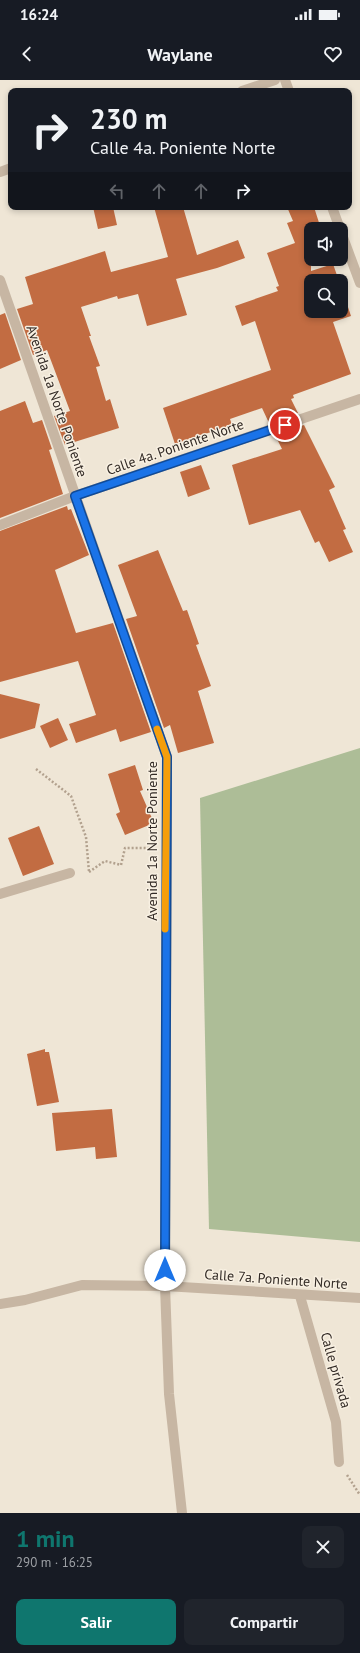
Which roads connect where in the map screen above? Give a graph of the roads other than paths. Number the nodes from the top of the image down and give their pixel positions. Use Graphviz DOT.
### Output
graph roads {
  1 [pos="275,80"];
  2 [pos="251,88"];
  3 [pos="333,210"];
  4 [pos="337,222"];
  5 [pos="348,251"];
  6 [pos="0,280"];
  7 [pos="360,283"];
  8 [pos="360,399"];
  9 [pos="75,496"];
  10 [pos="0,525"];
  11 [pos="70,873"];
  12 [pos="0,894"];
  13 [pos="165,1286"];
  14 [pos="300,1296"];
  15 [pos="360,1298"];
  16 [pos="0,1304"];
  17 [pos="339,1462"];
  18 [pos="182,1513"];
  1 -- 2 [label="street"];
  3 -- 4 [label="street"];
  5 -- 7 [label="street"];
  6 -- 9 [label="street, Avenida 1a Norte Poniente"];
  8 -- 9 [label="street, Calle 4a. Poniente Norte"];
  9 -- 10 [label="street, Calle 4a. Poniente Norte"];
  9 -- 13 [label="street, Avenida 1a Norte Poniente"];
  11 -- 12 [label="street"];
  13 -- 14 [label="street, Calle 7a. Poniente Norte"];
  13 -- 16 [label="street, Calle 7a. Poniente Norte"];
  13 -- 18 [label="street, Avenida 1a Norte Poniente"];
  14 -- 15 [label="street, Calle 7a. Poniente Norte"];
  14 -- 17 [label="street, Calle privada"];
}
